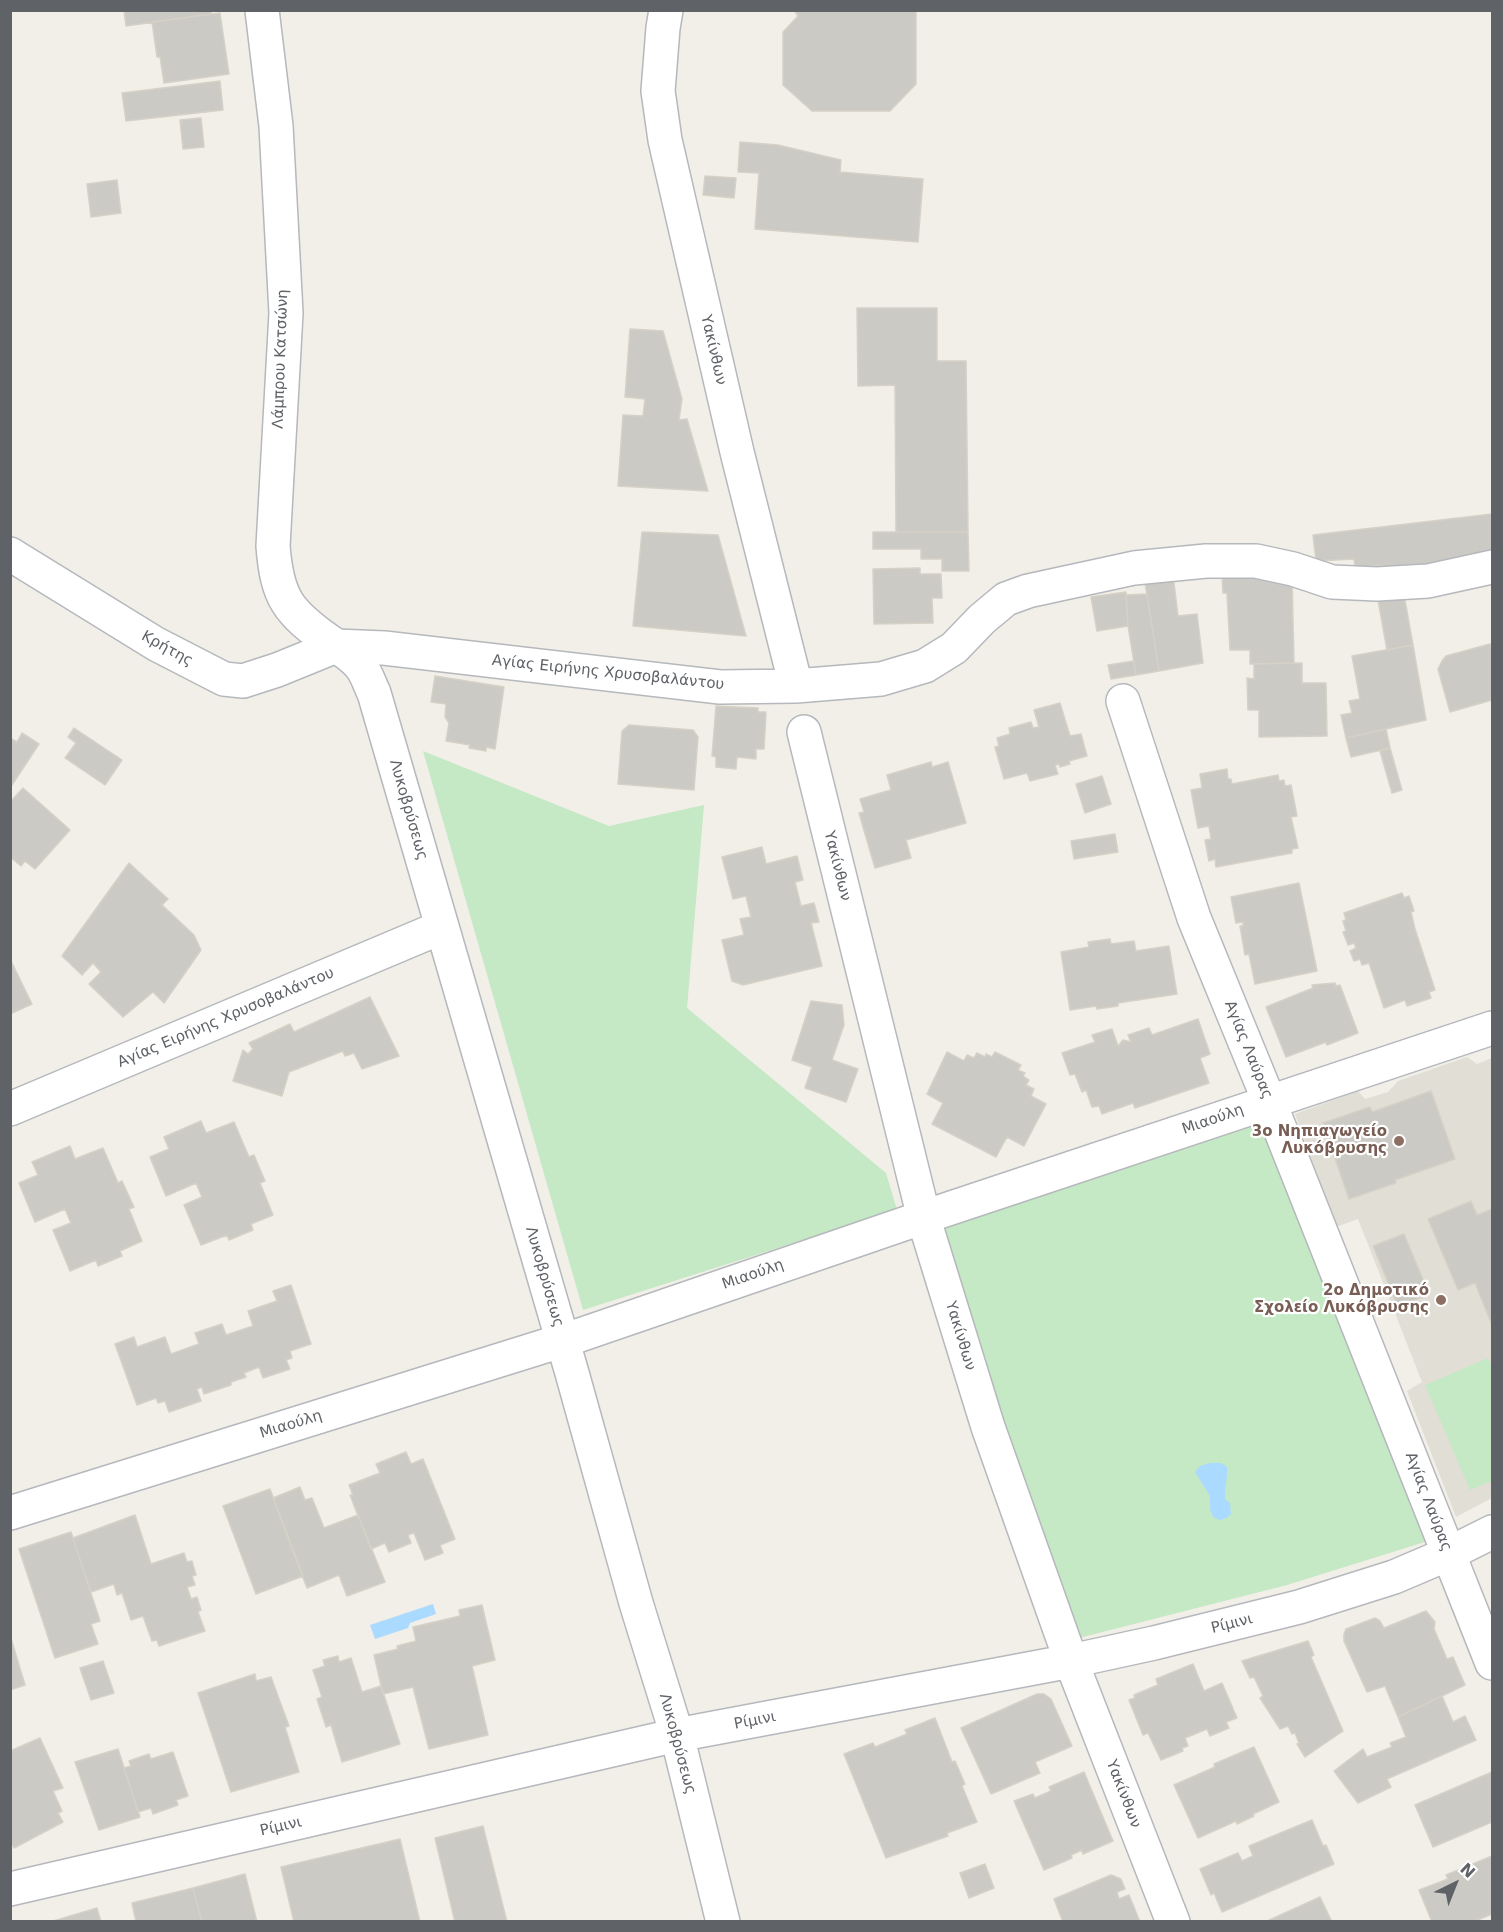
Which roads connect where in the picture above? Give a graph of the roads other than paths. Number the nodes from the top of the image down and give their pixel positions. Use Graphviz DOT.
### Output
graph roads {
  1 [pos="262,10"];
  2 [pos="666,10"];
  3 [pos="10,554"];
  4 [pos="1492,567"];
  5 [pos="336,646"];
  6 [pos="796,686"];
  7 [pos="1123,701"];
  8 [pos="804,732"];
  9 [pos="442,927"];
  10 [pos="1492,1028"];
  11 [pos="1269,1101"];
  12 [pos="10,1109"];
  13 [pos="924,1217"];
  14 [pos="562,1340"];
  15 [pos="10,1514"];
  16 [pos="1492,1532"];
  17 [pos="1448,1554"];
  18 [pos="1071,1661"];
  19 [pos="1492,1663"];
  20 [pos="677,1735"];
  21 [pos="10,1889"];
  22 [pos="723,1922"];
  23 [pos="1173,1922"];
  1 -- 5 [label="street, Λάμπρου Κατσώνη"];
  2 -- 6 [label="street, Υακίνθων"];
  3 -- 5 [label="street, Κρήτης"];
  4 -- 6 [label="street, Αγίας Ειρήνης Χρυσοβαλάντου"];
  5 -- 6 [label="street, Αγίας Ειρήνης Χρυσοβαλάντου"];
  5 -- 9 [label="street, Λυκοβρύσεως"];
  7 -- 11 [label="street, Αγίας Λαύρας"];
  8 -- 13 [label="street, Υακίνθων"];
  9 -- 12 [label="street, Αγίας Ειρήνης Χρυσοβαλάντου"];
  9 -- 14 [label="street, Λυκοβρύσεως"];
  10 -- 11 [label="street, Μιαούλη"];
  11 -- 13 [label="street, Μιαούλη"];
  11 -- 17 [label="street, Αγίας Λαύρας"];
  13 -- 14 [label="street, Μιαούλη"];
  13 -- 18 [label="street, Υακίνθων"];
  14 -- 15 [label="street, Μιαούλη"];
  14 -- 20 [label="street, Λυκοβρύσεως"];
  16 -- 17 [label="street, Ρίμινι"];
  17 -- 18 [label="street, Ρίμινι"];
  17 -- 19 [label="street, Αγίας Λαύρας"];
  18 -- 20 [label="street, Ρίμινι"];
  18 -- 23 [label="street, Υακίνθων"];
  20 -- 21 [label="street, Ρίμινι"];
  20 -- 22 [label="street, Λυκοβρύσεως"];
}
